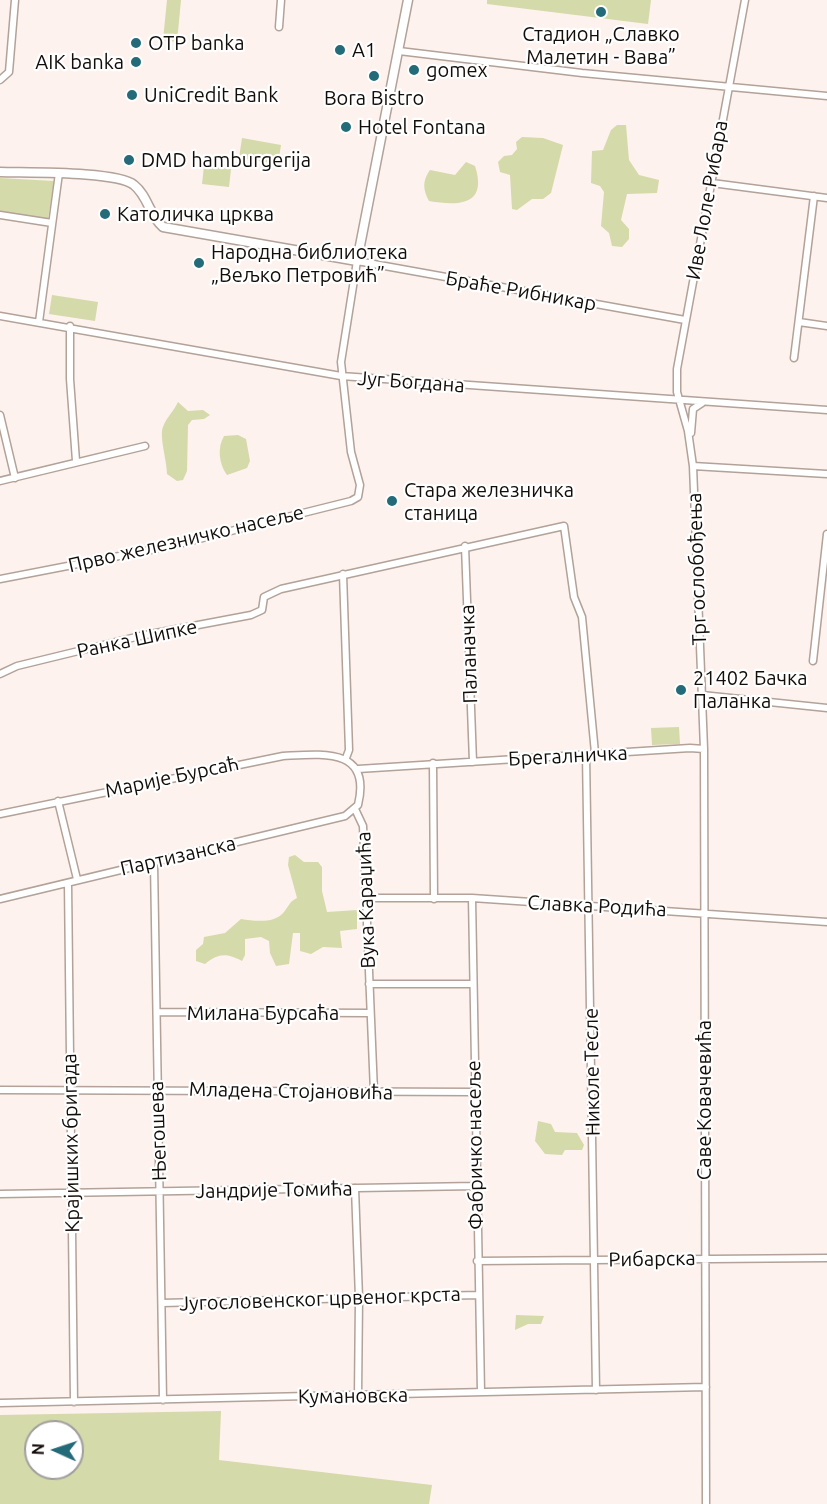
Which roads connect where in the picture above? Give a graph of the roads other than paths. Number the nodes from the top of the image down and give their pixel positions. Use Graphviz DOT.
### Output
graph roads {
  1 [pos="15,0"];
  2 [pos="281,0"];
  3 [pos="408,0"];
  4 [pos="746,0"];
  5 [pos="279,27"];
  6 [pos="399,51"];
  7 [pos="0,80"];
  8 [pos="728,87"];
  9 [pos="827,96"];
  10 [pos="0,171"];
  11 [pos="59,173"];
  12 [pos="712,183"];
  13 [pos="814,196"];
  14 [pos="827,198"];
  15 [pos="0,215"];
  16 [pos="52,223"];
  17 [pos="357,261"];
  18 [pos="0,316"];
  19 [pos="685,320"];
  20 [pos="39,322"];
  21 [pos="799,322"];
  22 [pos="70,326"];
  23 [pos="827,326"];
  24 [pos="794,358"];
  25 [pos="341,376"];
  26 [pos="679,401"];
  27 [pos="702,403"];
  28 [pos="827,410"];
  29 [pos="0,415"];
  30 [pos="690,443"];
  31 [pos="145,446"];
  32 [pos="76,461"];
  33 [pos="693,465"];
  34 [pos="827,474"];
  35 [pos="15,478"];
  36 [pos="0,481"];
  37 [pos="827,534"];
  38 [pos="465,546"];
  39 [pos="343,574"];
  40 [pos="0,579"];
  41 [pos="813,661"];
  42 [pos="0,674"];
  43 [pos="702,695"];
  44 [pos="827,708"];
  45 [pos="704,749"];
  46 [pos="595,753"];
  47 [pos="586,754"];
  48 [pos="346,758"];
  49 [pos="473,762"];
  50 [pos="433,763"];
  51 [pos="358,768"];
  52 [pos="58,801"];
  53 [pos="355,809"];
  54 [pos="0,814"];
  55 [pos="154,862"];
  56 [pos="77,879"];
  57 [pos="68,883"];
  58 [pos="367,898"];
  59 [pos="472,898"];
  60 [pos="0,899"];
  61 [pos="434,899"];
  62 [pos="589,906"];
  63 [pos="704,912"];
  64 [pos="827,922"];
  65 [pos="369,984"];
  66 [pos="472,984"];
  67 [pos="157,1012"];
  68 [pos="370,1013"];
  69 [pos="70,1089"];
  70 [pos="0,1090"];
  71 [pos="157,1090"];
  72 [pos="374,1092"];
  73 [pos="474,1092"];
  74 [pos="476,1186"];
  75 [pos="355,1188"];
  76 [pos="160,1192"];
  77 [pos="72,1193"];
  78 [pos="0,1194"];
  79 [pos="705,1258"];
  80 [pos="827,1258"];
  81 [pos="594,1260"];
  82 [pos="477,1261"];
  83 [pos="477,1295"];
  84 [pos="359,1298"];
  85 [pos="162,1303"];
  86 [pos="706,1387"];
  87 [pos="596,1390"];
  88 [pos="481,1392"];
  89 [pos="358,1396"];
  90 [pos="163,1400"];
  91 [pos="74,1402"];
  92 [pos="0,1403"];
  93 [pos="706,1504"];
  1 -- 7 [label="street"];
  2 -- 5 [label="street"];
  3 -- 6 [label="street"];
  4 -- 8 [label="street, Иве Лоле Рибара"];
  6 -- 8 [label="street"];
  6 -- 17 [label="street"];
  8 -- 9 [label="street"];
  8 -- 12 [label="street, Иве Лоле Рибара"];
  10 -- 11 [label="street"];
  11 -- 16 [label="street"];
  11 -- 17 [label="street"];
  12 -- 13 [label="street"];
  12 -- 19 [label="street, Иве Лоле Рибара"];
  13 -- 14 [label="street"];
  13 -- 21 [label="street"];
  15 -- 16 [label="street"];
  16 -- 20 [label="street"];
  17 -- 19 [label="street, Браће Рибникар"];
  17 -- 25 [label="street"];
  18 -- 20 [label="street, Југ Богдана"];
  19 -- 26 [label="street, Иве Лоле Рибара"];
  20 -- 22 [label="street, Југ Богдана"];
  21 -- 23 [label="street"];
  21 -- 24 [label="street"];
  22 -- 25 [label="street, Југ Богдана"];
  22 -- 32 [label="street"];
  25 -- 26 [label="street, Југ Богдана"];
  25 -- 40 [label="street, Прво железничко насеље"];
  26 -- 27 [label="street, Југ Богдана"];
  26 -- 30 [label="street, Трг ослобођења"];
  27 -- 28 [label="street, Југ Богдана"];
  27 -- 30 [label="street, Трг ослобођења"];
  29 -- 35 [label="street"];
  30 -- 33 [label="street, Трг ослобођења"];
  31 -- 32 [label="street"];
  32 -- 35 [label="street"];
  33 -- 34 [label="street"];
  33 -- 43 [label="street, Трг ослобођења"];
  35 -- 36 [label="street"];
  37 -- 41 [label="street"];
  38 -- 39 [label="street"];
  38 -- 46 [label="street"];
  38 -- 49 [label="street, Паланачка"];
  39 -- 42 [label="street, Ранка Шипке"];
  39 -- 48 [label="street"];
  43 -- 44 [label="street"];
  43 -- 45 [label="street, Саве Ковачевића"];
  45 -- 46 [label="street, Брегалничка"];
  45 -- 63 [label="street, Саве Ковачевића"];
  46 -- 47 [label="street, Брегалничка"];
  47 -- 49 [label="street, Брегалничка"];
  47 -- 62 [label="street, Николе Тесле"];
  48 -- 51 [label="street"];
  48 -- 52 [label="street, Марије Бурсаћ"];
  49 -- 50 [label="street, Брегалничка"];
  50 -- 51 [label="street, Брегалничка"];
  50 -- 61 [label="street"];
  51 -- 53 [label="street, Вука Караџића"];
  52 -- 54 [label="street, Марије Бурсаћ"];
  52 -- 56 [label="street"];
  53 -- 55 [label="street, Партизанска"];
  53 -- 58 [label="street, Вука Караџића"];
  55 -- 56 [label="street, Партизанска"];
  55 -- 67 [label="street, Његошева"];
  56 -- 57 [label="street, Партизанска"];
  57 -- 60 [label="street, Партизанска"];
  57 -- 69 [label="street, Крајишких бригада"];
  58 -- 61 [label="street, Славка Родића"];
  58 -- 65 [label="street, Вука Караџића"];
  59 -- 61 [label="street, Славка Родића"];
  59 -- 62 [label="street, Славка Родића"];
  59 -- 66 [label="street, Фабричко насеље"];
  62 -- 63 [label="street, Славка Родића"];
  62 -- 81 [label="street, Николе Тесле"];
  63 -- 64 [label="street, Славка Родића"];
  63 -- 79 [label="street, Саве Ковачевића"];
  65 -- 66 [label="street"];
  65 -- 68 [label="street, Вука Караџића"];
  66 -- 73 [label="street, Фабричко насеље"];
  67 -- 68 [label="street, Милана Бурсаћа"];
  67 -- 71 [label="street, Његошева"];
  68 -- 72 [label="street, Вука Караџића"];
  69 -- 70 [label="street, Младена Стојановића"];
  69 -- 71 [label="street, Младена Стојановића"];
  69 -- 77 [label="street, Крајишких бригада"];
  71 -- 72 [label="street, Младена Стојановића"];
  71 -- 76 [label="street, Његошева"];
  72 -- 73 [label="street, Младена Стојановића"];
  73 -- 74 [label="street, Фабричко насеље"];
  74 -- 75 [label="street, Јандрије Томића"];
  74 -- 82 [label="street, Фабричко насеље"];
  75 -- 76 [label="street, Јандрије Томића"];
  75 -- 84 [label="street"];
  76 -- 77 [label="street, Јандрије Томића"];
  76 -- 85 [label="street, Његошева"];
  77 -- 78 [label="street, Јандрије Томића"];
  77 -- 91 [label="street, Крајишких бригада"];
  79 -- 80 [label="street, Рибарска"];
  79 -- 81 [label="street, Рибарска"];
  79 -- 86 [label="street, Саве Ковачевића"];
  81 -- 82 [label="street, Рибарска"];
  81 -- 87 [label="street, Николе Тесле"];
  82 -- 83 [label="street, Фабричко насеље"];
  83 -- 84 [label="street, Југословенског црвеног крста"];
  83 -- 88 [label="street, Фабричко насеље"];
  84 -- 85 [label="street, Југословенског црвеног крста"];
  84 -- 89 [label="street"];
  85 -- 90 [label="street, Његошева"];
  86 -- 87 [label="street, Кумановска"];
  86 -- 93 [label="street, Саве Ковачевића"];
  87 -- 88 [label="street, Кумановска"];
  88 -- 89 [label="street, Кумановска"];
  89 -- 90 [label="street, Кумановска"];
  90 -- 91 [label="street, Кумановска"];
  91 -- 92 [label="street, Кумановска"];
}
